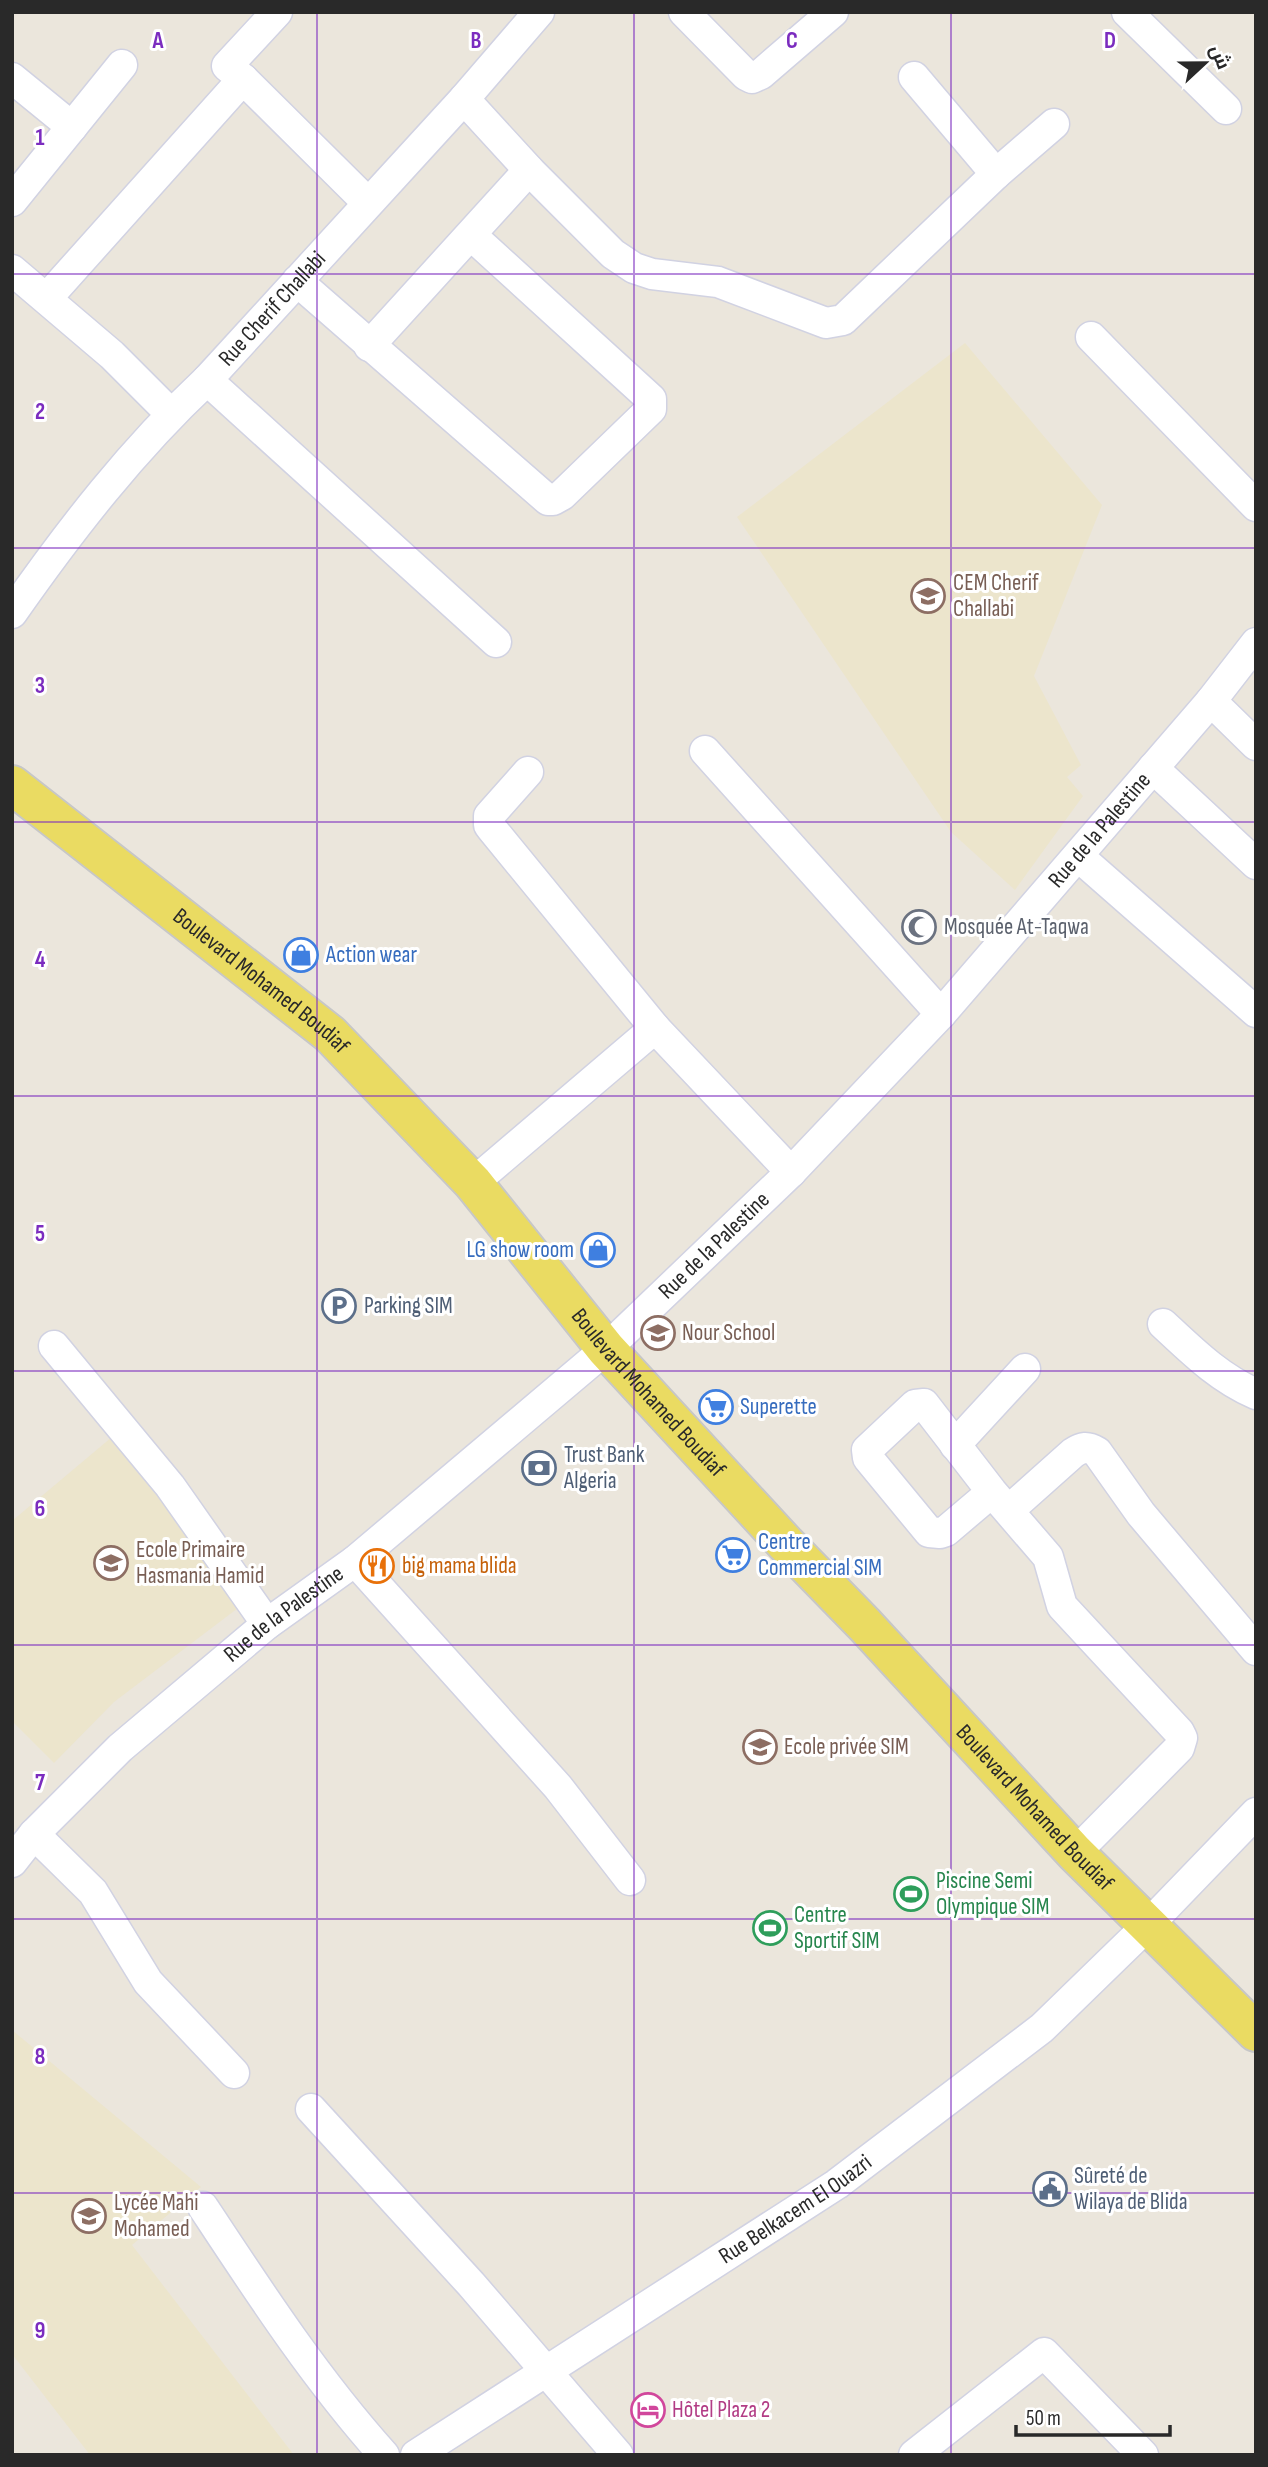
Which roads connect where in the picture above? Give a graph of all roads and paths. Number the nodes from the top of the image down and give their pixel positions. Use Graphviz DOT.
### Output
graph roads {
  1 [pos="277,12"];
  2 [pos="539,12"];
  3 [pos="684,12"];
  4 [pos="833,12"];
  5 [pos="1127,12"];
  6 [pos="122,65"];
  7 [pos="914,77"];
  8 [pos="12,79"];
  9 [pos="243,79"];
  10 [pos="464,99"];
  11 [pos="1226,108"];
  12 [pos="1055,124"];
  13 [pos="72,127"];
  14 [pos="529,170"];
  15 [pos="996,174"];
  16 [pos="12,201"];
  17 [pos="368,203"];
  18 [pos="471,235"];
  19 [pos="12,270"];
  20 [pos="297,281"];
  21 [pos="47,298"];
  22 [pos="1091,337"];
  23 [pos="369,346"];
  24 [pos="208,380"];
  25 [pos="171,414"];
  26 [pos="1256,506"];
  27 [pos="12,613"];
  28 [pos="496,642"];
  29 [pos="1256,643"];
  30 [pos="1211,701"];
  31 [pos="1256,746"];
  32 [pos="705,751"];
  33 [pos="1153,768"];
  34 [pos="528,772"];
  35 [pos="12,785"];
  36 [pos="1078,856"];
  37 [pos="1256,863"];
  38 [pos="1256,1012"];
  39 [pos="941,1014"];
  40 [pos="655,1028"];
  41 [pos="790,1172"];
  42 [pos="473,1183"];
  43 [pos="1163,1324"];
  44 [pos="54,1346"];
  45 [pos="606,1349"];
  46 [pos="1025,1369"];
  47 [pos="1256,1394"];
  48 [pos="955,1445"];
  49 [pos="1000,1501"];
  50 [pos="355,1561"];
  51 [pos="267,1624"];
  52 [pos="1256,1650"];
  53 [pos="1256,1813"];
  54 [pos="34,1834"];
  55 [pos="1074,1853"];
  56 [pos="13,1859"];
  57 [pos="630,1880"];
  58 [pos="1147,1926"];
  59 [pos="1256,2032"];
  60 [pos="234,2073"];
  61 [pos="311,2109"];
  62 [pos="203,2207"];
  63 [pos="547,2370"];
  64 [pos="429,2451"];
  65 [pos="384,2455"];
  66 [pos="618,2455"];
  67 [pos="914,2455"];
  68 [pos="1143,2455"];
  1 -- 9 [label="street"];
  2 -- 10 [label="street, Rue Cherif Challabi"];
  3 -- 4 [label="street"];
  5 -- 11 [label="street"];
  6 -- 13 [label="street"];
  7 -- 15 [label="street"];
  8 -- 13 [label="street"];
  9 -- 17 [label="street"];
  9 -- 21 [label="street"];
  10 -- 14 [label="street"];
  10 -- 17 [label="street, Rue Cherif Challabi"];
  12 -- 15 [label="street"];
  13 -- 16 [label="street"];
  14 -- 15 [label="street"];
  14 -- 18 [label="street"];
  17 -- 20 [label="street, Rue Cherif Challabi"];
  18 -- 23 [label="street"];
  18 -- 23 [label="street"];
  19 -- 21 [label="street"];
  20 -- 23 [label="street"];
  20 -- 24 [label="street, Rue Cherif Challabi"];
  21 -- 25 [label="street"];
  22 -- 26 [label="street"];
  24 -- 25 [label="street, Rue Cherif Challabi"];
  24 -- 28 [label="street"];
  25 -- 27 [label="street, Rue Cherif Challabi"];
  29 -- 30 [label="street, Rue de la Palestine"];
  30 -- 31 [label="street"];
  30 -- 33 [label="street, Rue de la Palestine"];
  32 -- 39 [label="street"];
  33 -- 36 [label="street, Rue de la Palestine"];
  33 -- 37 [label="street"];
  34 -- 40 [label="street"];
  35 -- 42 [label="main road, Boulevard Mohamed Boudiaf"];
  36 -- 38 [label="street"];
  36 -- 39 [label="street, Rue de la Palestine"];
  39 -- 41 [label="street, Rue de la Palestine"];
  40 -- 41 [label="street"];
  40 -- 42 [label="street"];
  41 -- 45 [label="street, Rue de la Palestine"];
  42 -- 45 [label="main road, Boulevard Mohamed Boudiaf"];
  43 -- 47 [label="street"];
  44 -- 51 [label="street"];
  45 -- 50 [label="street, Rue de la Palestine"];
  45 -- 55 [label="main road, Boulevard Mohamed Boudiaf"];
  46 -- 48 [label="street"];
  48 -- 49 [label="street"];
  48 -- 49 [label="street"];
  49 -- 52 [label="street"];
  49 -- 55 [label="street"];
  50 -- 51 [label="street, Rue de la Palestine"];
  50 -- 57 [label="street"];
  51 -- 54 [label="street, Rue de la Palestine"];
  53 -- 58 [label="street, Rue Belkacem El Ouazri"];
  54 -- 56 [label="street, Rue de la Palestine"];
  54 -- 60 [label="street"];
  55 -- 58 [label="main road, Boulevard Mohamed Boudiaf"];
  58 -- 59 [label="main road, Boulevard Mohamed Boudiaf"];
  58 -- 63 [label="street, Rue Belkacem El Ouazri"];
  61 -- 63 [label="street"];
  62 -- 65 [label="street"];
  63 -- 64 [label="street, Rue Belkacem El Ouazri"];
  63 -- 66 [label="street"];
  67 -- 68 [label="street"];
}
